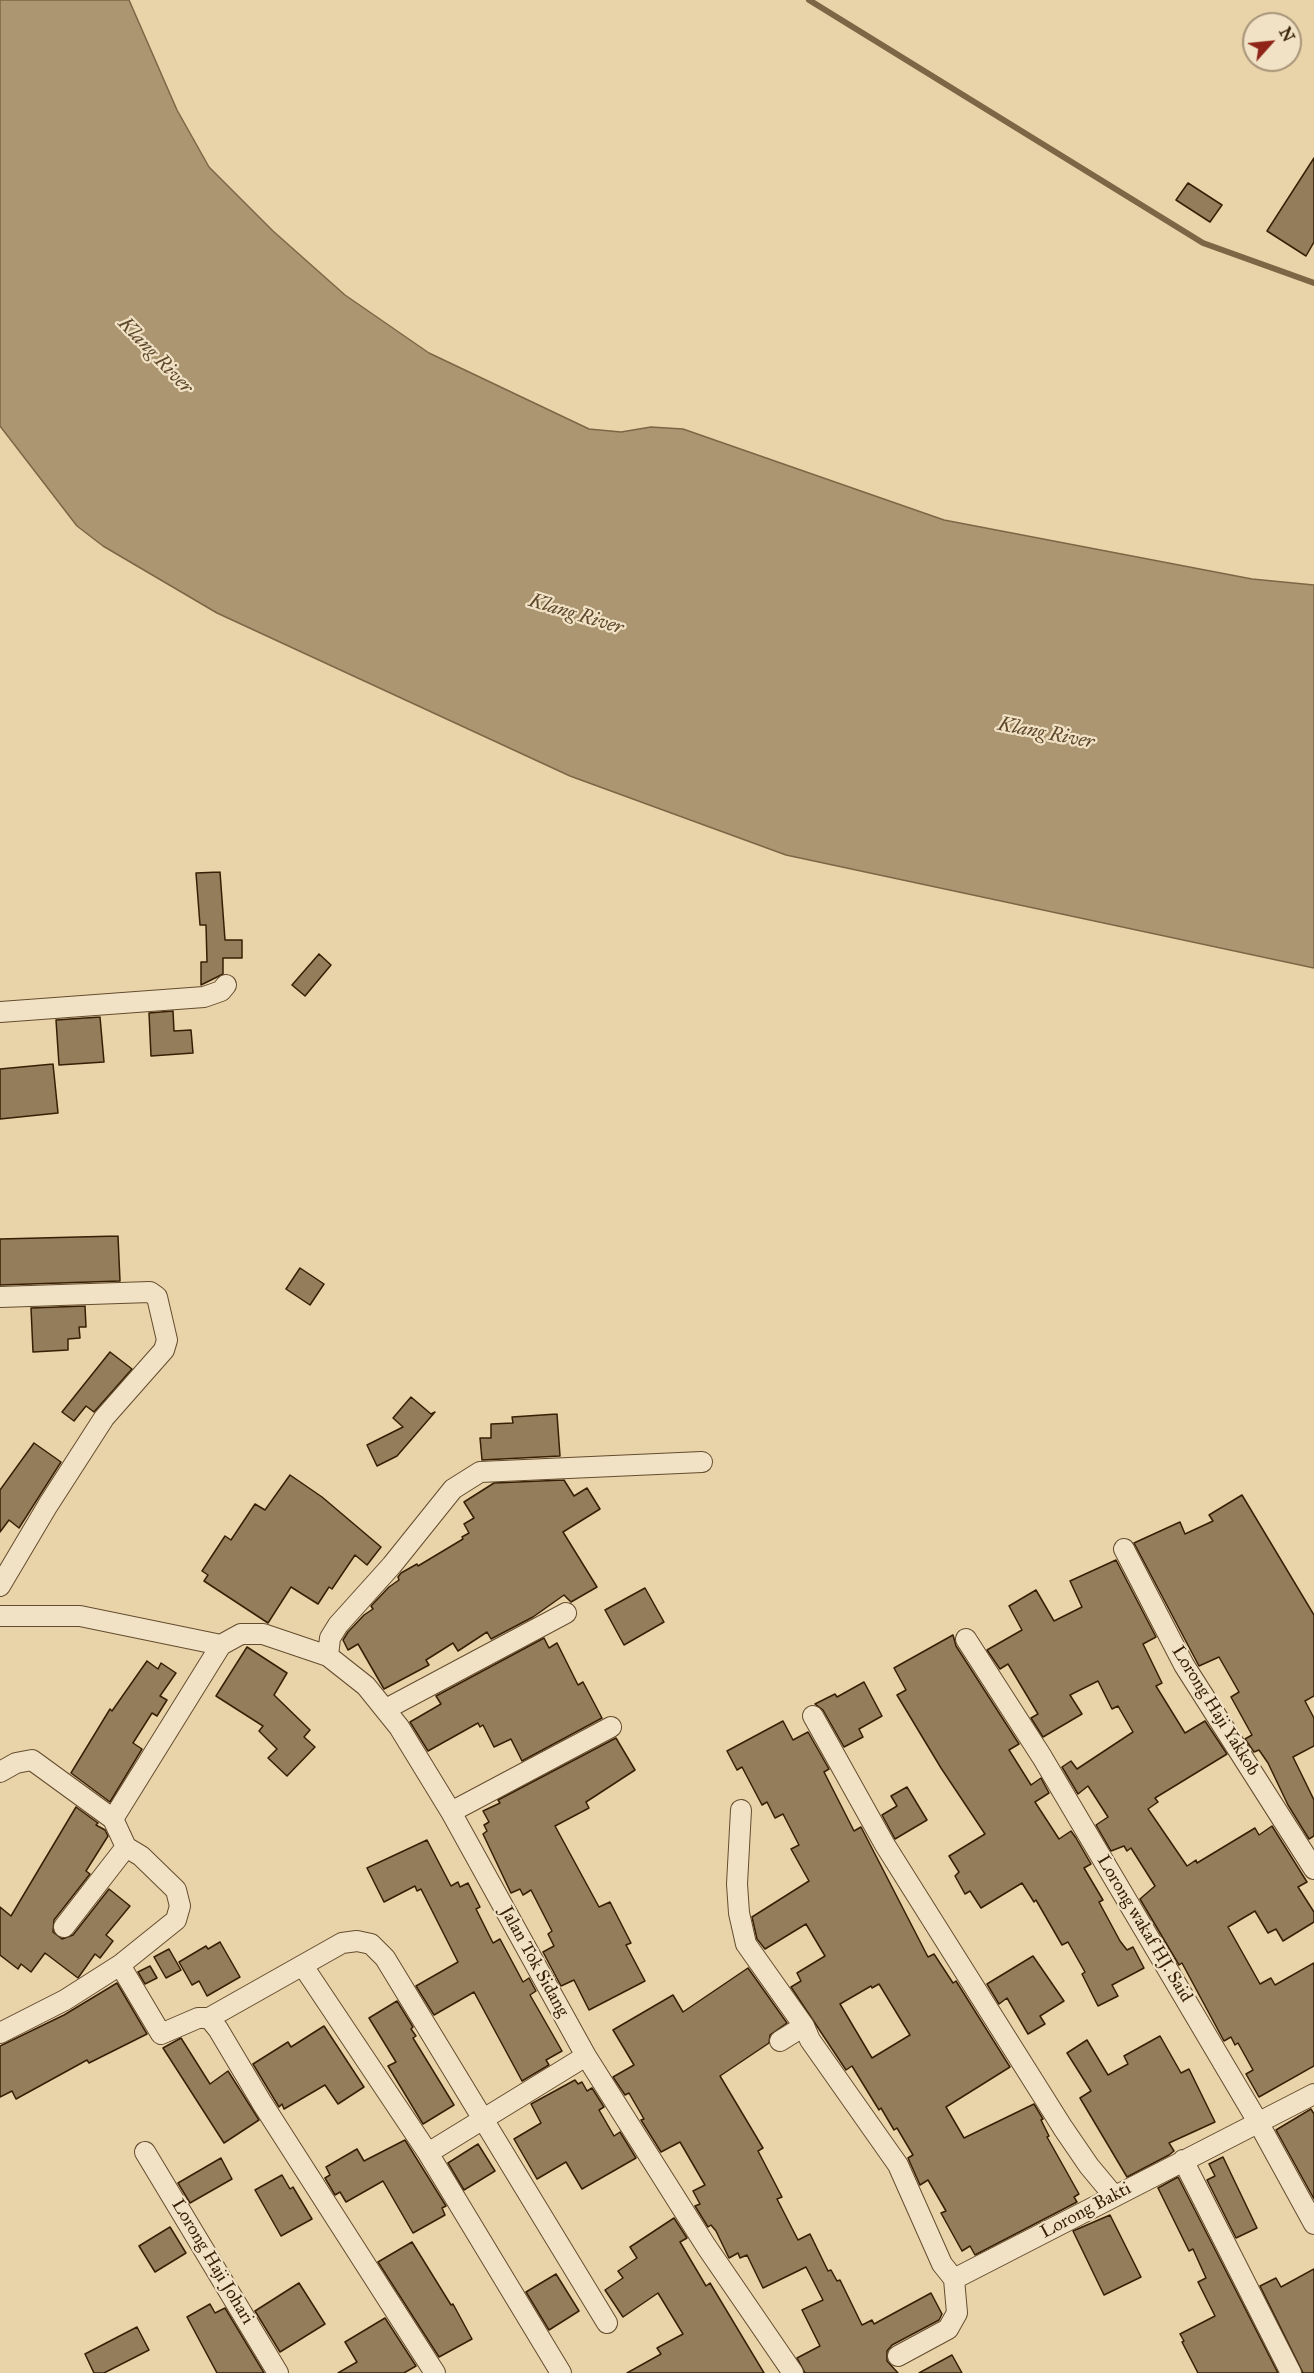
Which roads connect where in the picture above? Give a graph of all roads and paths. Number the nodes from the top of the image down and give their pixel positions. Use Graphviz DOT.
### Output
graph roads {
  1 [pos="226,985"];
  2 [pos="0,1012"];
  3 [pos="0,1297"];
  4 [pos="702,1462"];
  5 [pos="1124,1549"];
  6 [pos="0,1586"];
  7 [pos="566,1613"];
  8 [pos="0,1616"];
  9 [pos="966,1639"];
  10 [pos="220,1645"];
  11 [pos="328,1656"];
  12 [pos="386,1709"];
  13 [pos="813,1716"];
  14 [pos="611,1727"];
  15 [pos="0,1772"];
  16 [pos="741,1810"];
  17 [pos="451,1812"];
  18 [pos="113,1819"];
  19 [pos="126,1847"];
  20 [pos="1314,1869"];
  21 [pos="64,1927"];
  22 [pos="120,1965"];
  23 [pos="303,1966"];
  24 [pos="209,2018"];
  25 [pos="804,2026"];
  26 [pos="0,2033"];
  27 [pos="780,2041"];
  28 [pos="586,2056"];
  29 [pos="1314,2094"];
  30 [pos="482,2118"];
  31 [pos="1258,2122"];
  32 [pos="145,2152"];
  33 [pos="428,2153"];
  34 [pos="1183,2160"];
  35 [pos="1114,2196"];
  36 [pos="1314,2224"];
  37 [pos="954,2279"];
  38 [pos="607,2323"];
  39 [pos="898,2356"];
  40 [pos="278,2373"];
  41 [pos="435,2373"];
  42 [pos="561,2373"];
  43 [pos="793,2373"];
  44 [pos="1291,2373"];
  1 -- 2 [label="street"];
  3 -- 6 [label="street"];
  4 -- 11 [label="street"];
  5 -- 20 [label="street, Lorong Haji Yakkob"];
  7 -- 12 [label="street"];
  8 -- 10 [label="street"];
  9 -- 31 [label="street, Lorong wakaf HJ. Said"];
  10 -- 11 [label="street, Jalan Tok Sidang"];
  10 -- 18 [label="street"];
  11 -- 12 [label="street, Jalan Tok Sidang"];
  12 -- 17 [label="street, Jalan Tok Sidang"];
  13 -- 35 [label="street"];
  14 -- 17 [label="street"];
  15 -- 18 [label="street"];
  16 -- 25 [label="street"];
  17 -- 28 [label="street, Jalan Tok Sidang"];
  18 -- 19 [label="street"];
  19 -- 21 [label="street"];
  19 -- 22 [label="street"];
  22 -- 24 [label="street"];
  22 -- 26 [label="street"];
  23 -- 24 [label="street"];
  23 -- 30 [label="street"];
  23 -- 33 [label="street"];
  24 -- 41 [label="street"];
  25 -- 27 [label="street"];
  25 -- 37 [label="street"];
  28 -- 30 [label="street"];
  28 -- 43 [label="street, Jalan Tok Sidang"];
  29 -- 31 [label="street, Lorong Bakti"];
  30 -- 33 [label="street"];
  30 -- 38 [label="street"];
  31 -- 34 [label="street, Lorong Bakti"];
  31 -- 36 [label="street, Lorong wakaf HJ. Said"];
  32 -- 40 [label="street, Lorong Haji Johari"];
  33 -- 42 [label="street"];
  34 -- 35 [label="street, Lorong Bakti"];
  34 -- 44 [label="street"];
  35 -- 37 [label="street, Lorong Bakti"];
  37 -- 39 [label="street"];
}
